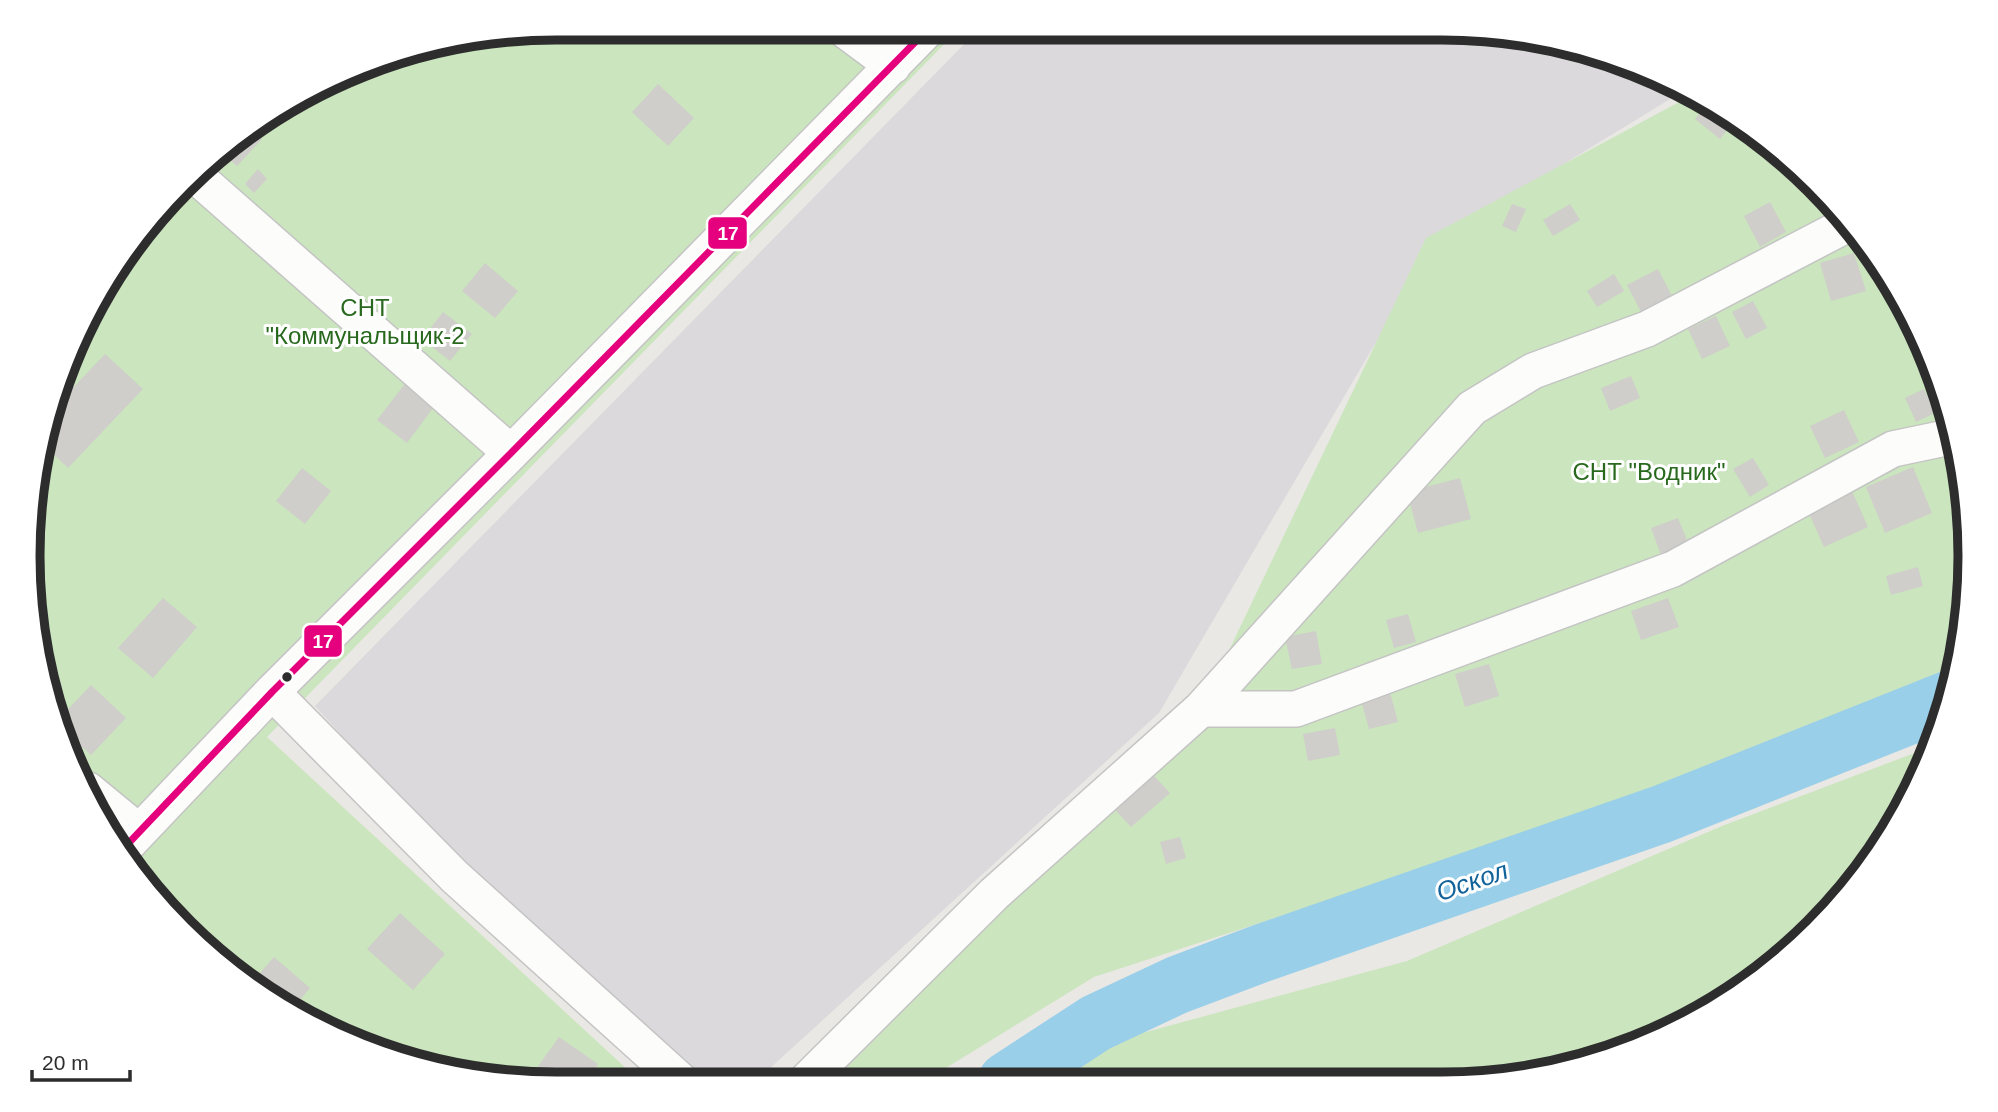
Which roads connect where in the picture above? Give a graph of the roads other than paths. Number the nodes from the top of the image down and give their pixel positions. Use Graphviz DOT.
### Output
graph roads {
  1 [pos="858,40"];
  2 [pos="918,40"];
  3 [pos="892,66"];
  4 [pos="202,181"];
  5 [pos="1840,228"];
  6 [pos="1944,438"];
  7 [pos="511,453"];
  8 [pos="272,692"];
  9 [pos="1201,709"];
  10 [pos="109,814"];
  11 [pos="132,840"];
  12 [pos="671,1072"];
  13 [pos="815,1072"];
  1 -- 3 [label="street"];
  2 -- 3 [label="street"];
  3 -- 7 [label="street"];
  4 -- 7 [label="street"];
  5 -- 9 [label="street"];
  6 -- 9 [label="street"];
  7 -- 8 [label="street"];
  8 -- 11 [label="street"];
  8 -- 12 [label="street"];
  9 -- 13 [label="street"];
  10 -- 11 [label="street"];
}
